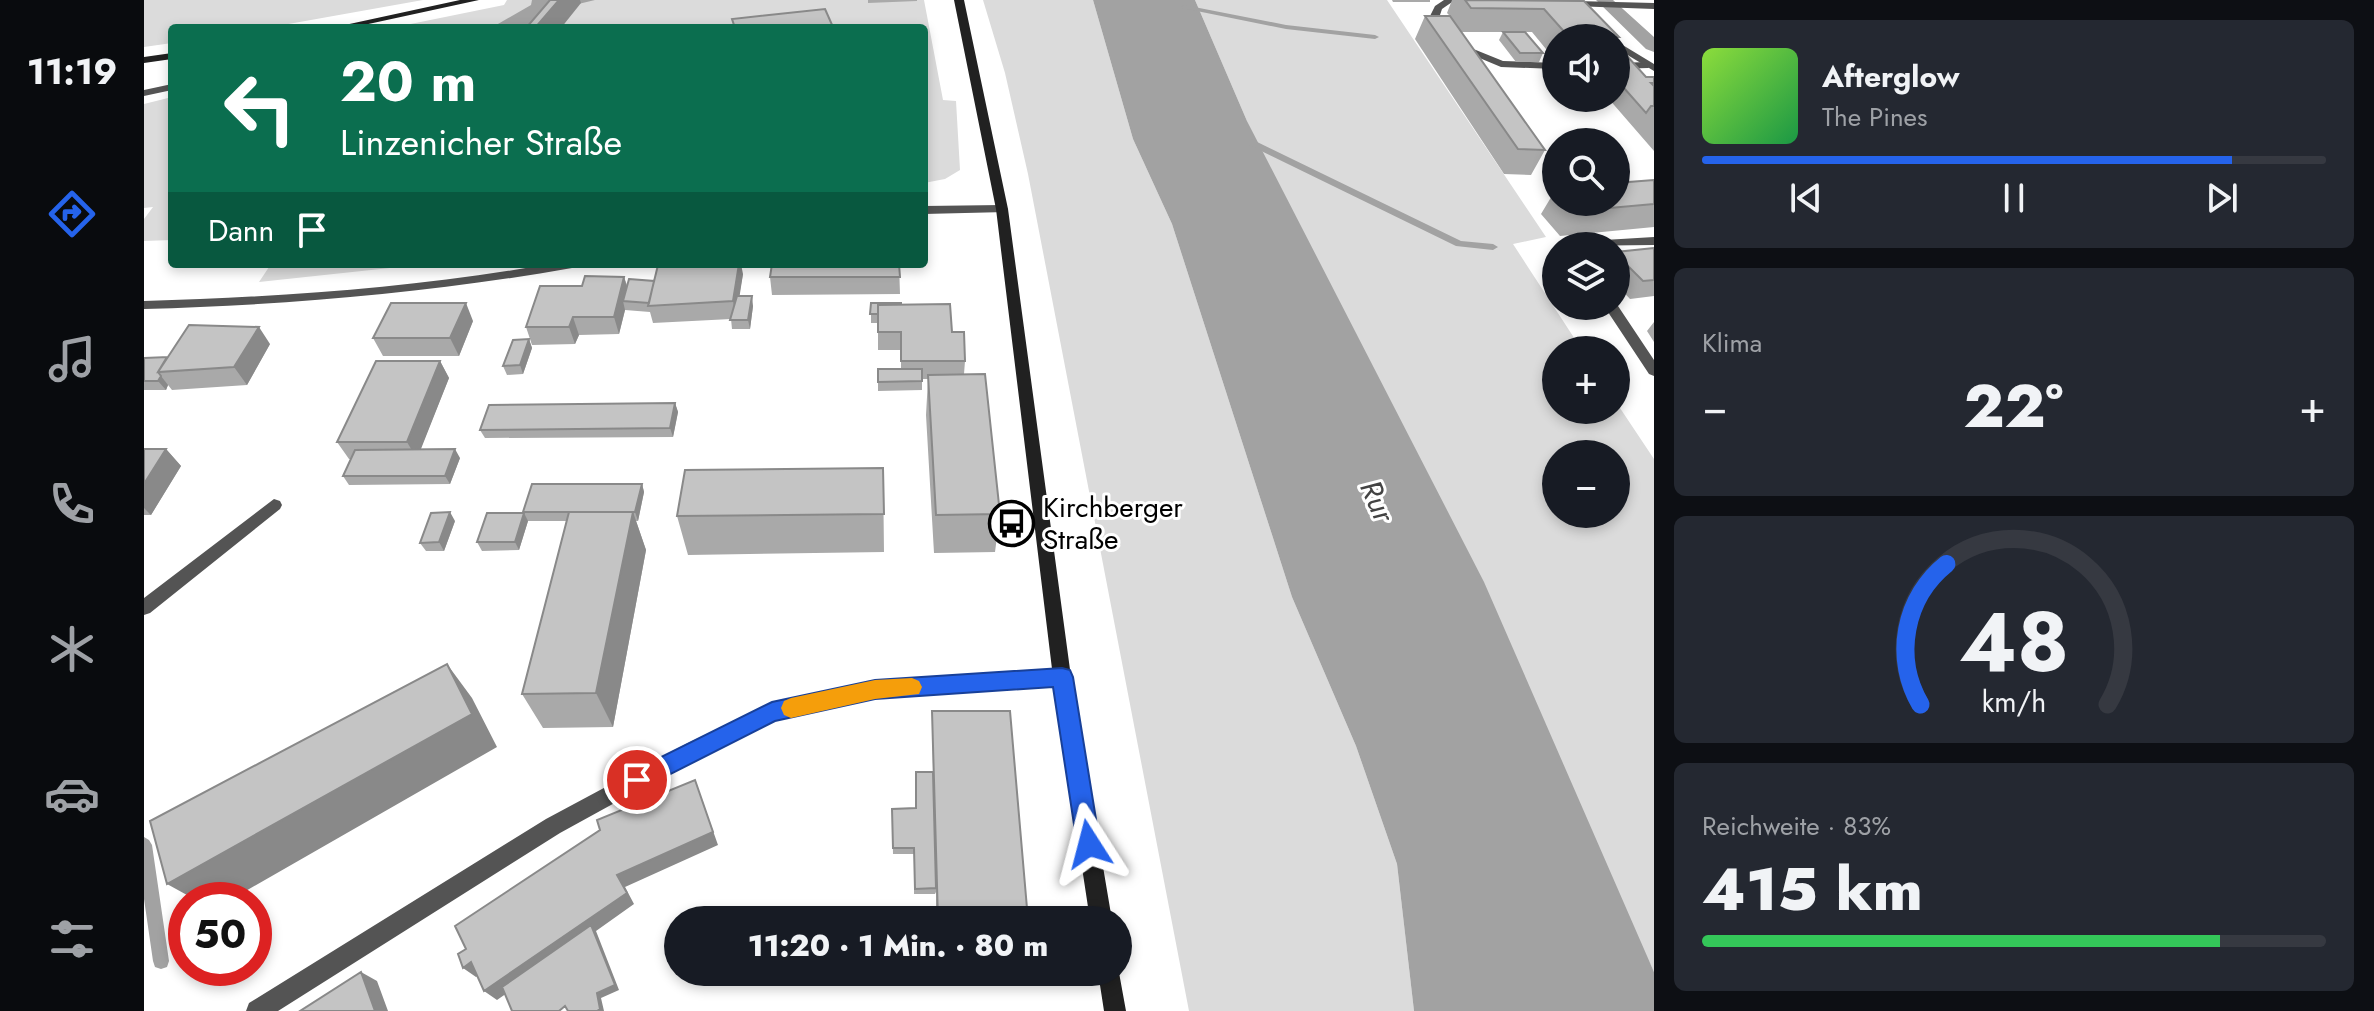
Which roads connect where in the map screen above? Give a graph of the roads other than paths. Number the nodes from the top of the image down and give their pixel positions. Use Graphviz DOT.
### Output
graph roads {
  1 [pos="474,0"];
  2 [pos="959,0"];
  3 [pos="1450,0"];
  4 [pos="1574,2"];
  5 [pos="1654,6"];
  6 [pos="1586,14"];
  7 [pos="366,24"];
  8 [pos="1630,53"];
  9 [pos="168,57"];
  10 [pos="144,60"];
  11 [pos="1542,65"];
  12 [pos="1630,66"];
  13 [pos="1651,66"];
  14 [pos="168,88"];
  15 [pos="144,93"];
  16 [pos="1002,209"];
  17 [pos="928,210"];
  18 [pos="1654,241"];
  19 [pos="1630,242"];
  20 [pos="544,268"];
  21 [pos="144,305"];
  22 [pos="1620,320"];
  23 [pos="1654,371"];
  24 [pos="274,505"];
  25 [pos="144,608"];
  26 [pos="1062,677"];
  27 [pos="1099,906"];
  28 [pos="1111,986"];
  29 [pos="257,1011"];
  30 [pos="1115,1011"];
  1 -- 7 [label="main road"];
  2 -- 16 [label="main road"];
  3 -- 11 [label="street"];
  4 -- 5 [label="street"];
  4 -- 6 [label="street"];
  8 -- 13 [label="street"];
  9 -- 10 [label="main road"];
  12 -- 13 [label="street"];
  14 -- 15 [label="street"];
  16 -- 17 [label="street"];
  16 -- 26 [label="main road"];
  18 -- 19 [label="street"];
  20 -- 21 [label="street"];
  22 -- 23 [label="street"];
  24 -- 25 [label="street"];
  26 -- 27 [label="main road"];
  26 -- 29 [label="street"];
  28 -- 30 [label="main road"];
}
